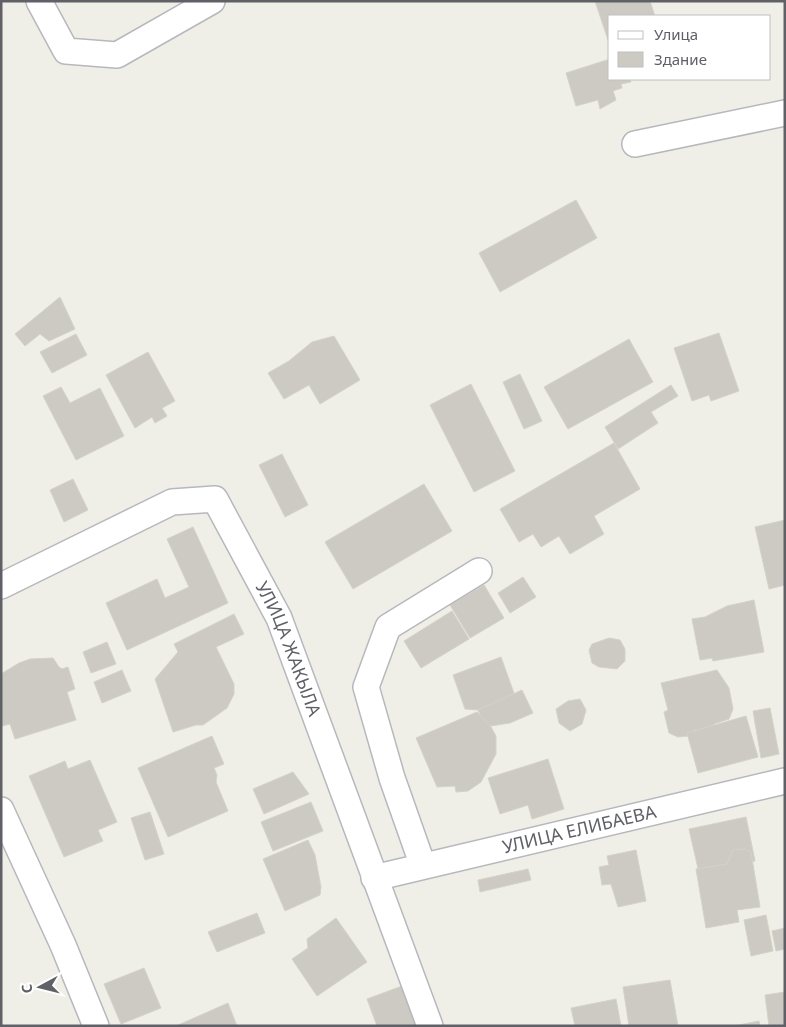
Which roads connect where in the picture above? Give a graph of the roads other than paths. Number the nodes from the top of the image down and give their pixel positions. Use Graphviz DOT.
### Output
graph roads {
  1 [pos="39,1"];
  2 [pos="212,1"];
  3 [pos="785,113"];
  4 [pos="635,144"];
  5 [pos="479,571"];
  6 [pos="1,586"];
  7 [pos="785,780"];
  8 [pos="1,810"];
  9 [pos="423,866"];
  10 [pos="374,878"];
  11 [pos="96,1026"];
  12 [pos="430,1026"];
  1 -- 2 [label="street"];
  3 -- 4 [label="street"];
  5 -- 9 [label="street"];
  6 -- 10 [label="street, УЛИЦА ЖАКЫЛА"];
  7 -- 9 [label="street, УЛИЦА ЕЛИБАЕВА"];
  8 -- 11 [label="street"];
  9 -- 10 [label="street, УЛИЦА ЕЛИБАЕВА"];
  10 -- 12 [label="street, УЛИЦА ЖАКЫЛА"];
}
